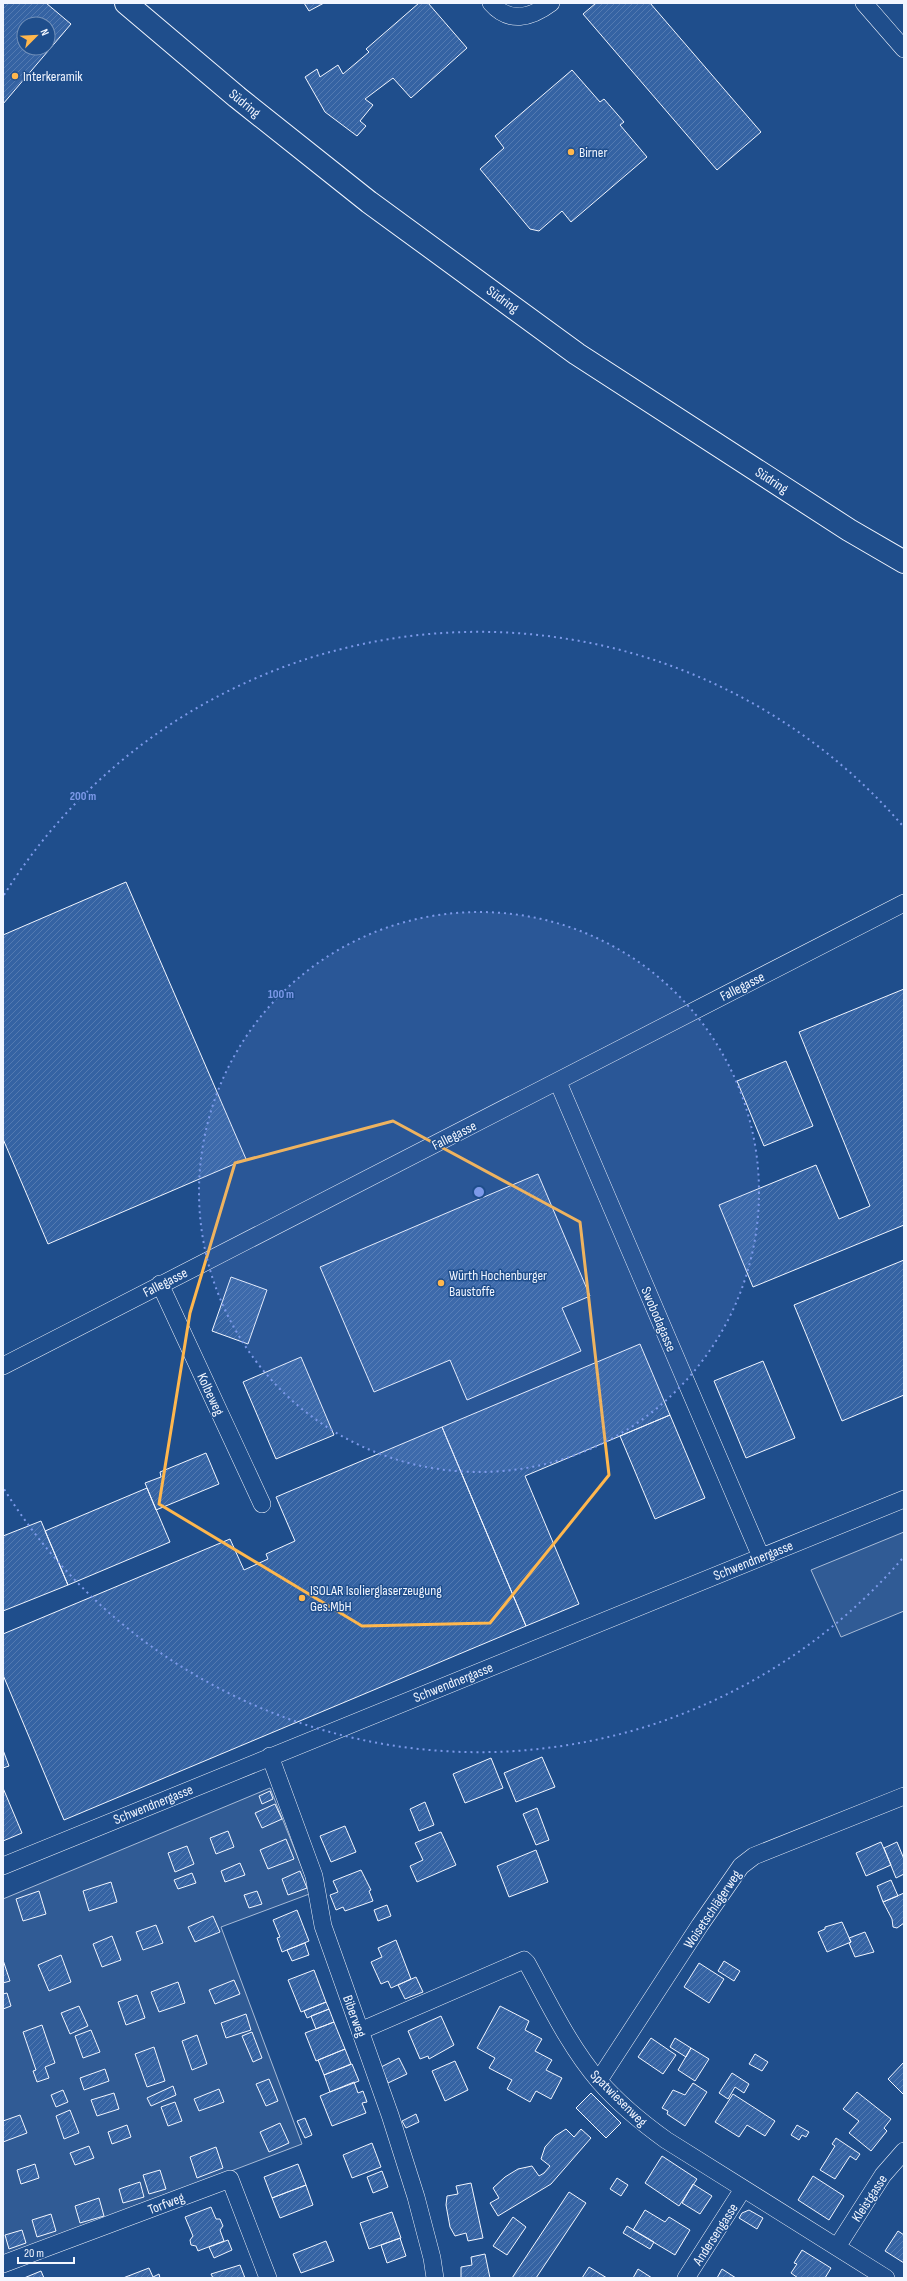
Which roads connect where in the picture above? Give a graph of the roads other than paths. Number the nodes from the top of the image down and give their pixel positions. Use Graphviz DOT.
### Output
graph roads {
  1 [pos="126,3"];
  2 [pos="491,3"];
  3 [pos="550,3"];
  4 [pos="864,3"];
  5 [pos="904,49"];
  6 [pos="904,562"];
  7 [pos="904,903"];
  8 [pos="558,1082"];
  9 [pos="160,1284"];
  10 [pos="3,1366"];
  11 [pos="904,1499"];
  12 [pos="262,1504"];
  13 [pos="761,1557"];
  14 [pos="270,1756"];
  15 [pos="904,1796"];
  16 [pos="3,1866"];
  17 [pos="360,2031"];
  18 [pos="599,2080"];
  19 [pos="904,2151"];
  20 [pos="743,2189"];
  21 [pos="837,2247"];
  22 [pos="3,2264"];
  23 [pos="268,2278"];
  24 [pos="435,2278"];
  25 [pos="686,2278"];
  26 [pos="886,2278"];
  1 -- 6 [label="main road, Südring"];
  2 -- 3 [label="street"];
  4 -- 5 [label="street"];
  7 -- 8 [label="street, Fallegasse"];
  8 -- 9 [label="street, Fallegasse"];
  8 -- 13 [label="street, Swobodagasse"];
  9 -- 10 [label="street, Fallegasse"];
  9 -- 12 [label="street, Kolbeweg"];
  11 -- 13 [label="street, Schwendnergasse"];
  13 -- 14 [label="street, Schwendnergasse"];
  14 -- 16 [label="street, Schwendnergasse"];
  14 -- 17 [label="street, Biberweg"];
  15 -- 18 [label="street, Woisetschlägerweg"];
  17 -- 18 [label="street, Spatwiesenweg"];
  17 -- 24 [label="street, Biberweg"];
  18 -- 20 [label="street, Spatwiesenweg"];
  19 -- 21 [label="street, Kleistgasse"];
  20 -- 21 [label="street, Spatwiesenweg"];
  20 -- 25 [label="street, Andersengasse"];
  21 -- 26 [label="street, Spatwiesenweg"];
  22 -- 23 [label="street, Torfweg"];
}
